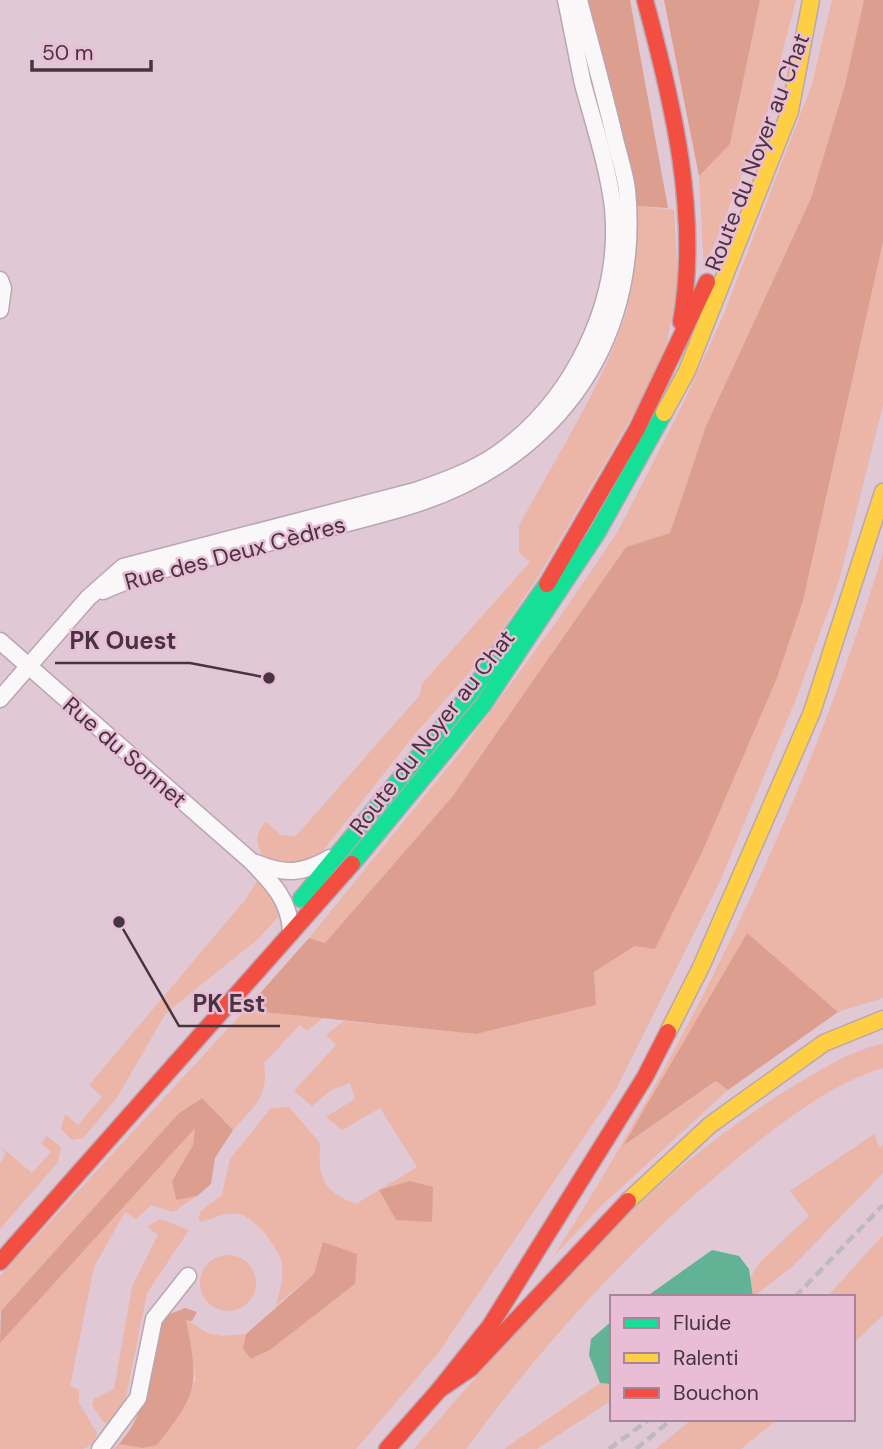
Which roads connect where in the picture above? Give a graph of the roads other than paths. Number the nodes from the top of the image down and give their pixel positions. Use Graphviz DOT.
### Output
graph roads {
  1 [pos="566,0"];
  2 [pos="579,0"];
  3 [pos="645,0"];
  4 [pos="811,0"];
  5 [pos="806,24"];
  6 [pos="0,280"];
  7 [pos="0,310"];
  8 [pos="661,385"];
  9 [pos="883,492"];
  10 [pos="88,598"];
  11 [pos="0,640"];
  12 [pos="29,665"];
  13 [pos="0,699"];
  14 [pos="334,855"];
  15 [pos="251,861"];
  16 [pos="290,914"];
  17 [pos="291,931"];
  18 [pos="883,1019"];
  19 [pos="0,1238"];
  20 [pos="0,1262"];
  21 [pos="188,1276"];
  22 [pos="439,1391"];
  23 [pos="100,1449"];
  24 [pos="387,1449"];
  1 -- 10 [label="street, Rue des Deux Cèdres"];
  2 -- 10 [label="street, Rue des Deux Cèdres"];
  3 -- 8 [label="main road"];
  4 -- 5 [label="main road"];
  5 -- 8 [label="main road, Route du Noyer au Chat"];
  5 -- 17 [label="main road, Route du Noyer au Chat"];
  6 -- 7 [label="street"];
  8 -- 14 [label="main road, Route du Noyer au Chat"];
  9 -- 22 [label="main road"];
  10 -- 12 [label="street"];
  11 -- 12 [label="street, Rue du Sonnet"];
  12 -- 13 [label="street"];
  12 -- 15 [label="street, Rue du Sonnet"];
  14 -- 15 [label="street, Rue du Sonnet"];
  14 -- 16 [label="main road, Route du Noyer au Chat"];
  15 -- 16 [label="street, Rue du Sonnet"];
  16 -- 17 [label="street"];
  16 -- 19 [label="main road, Route du Noyer au Chat"];
  17 -- 20 [label="main road, Route du Noyer au Chat"];
  18 -- 22 [label="main road"];
  21 -- 23 [label="street"];
  22 -- 24 [label="main road"];
}
